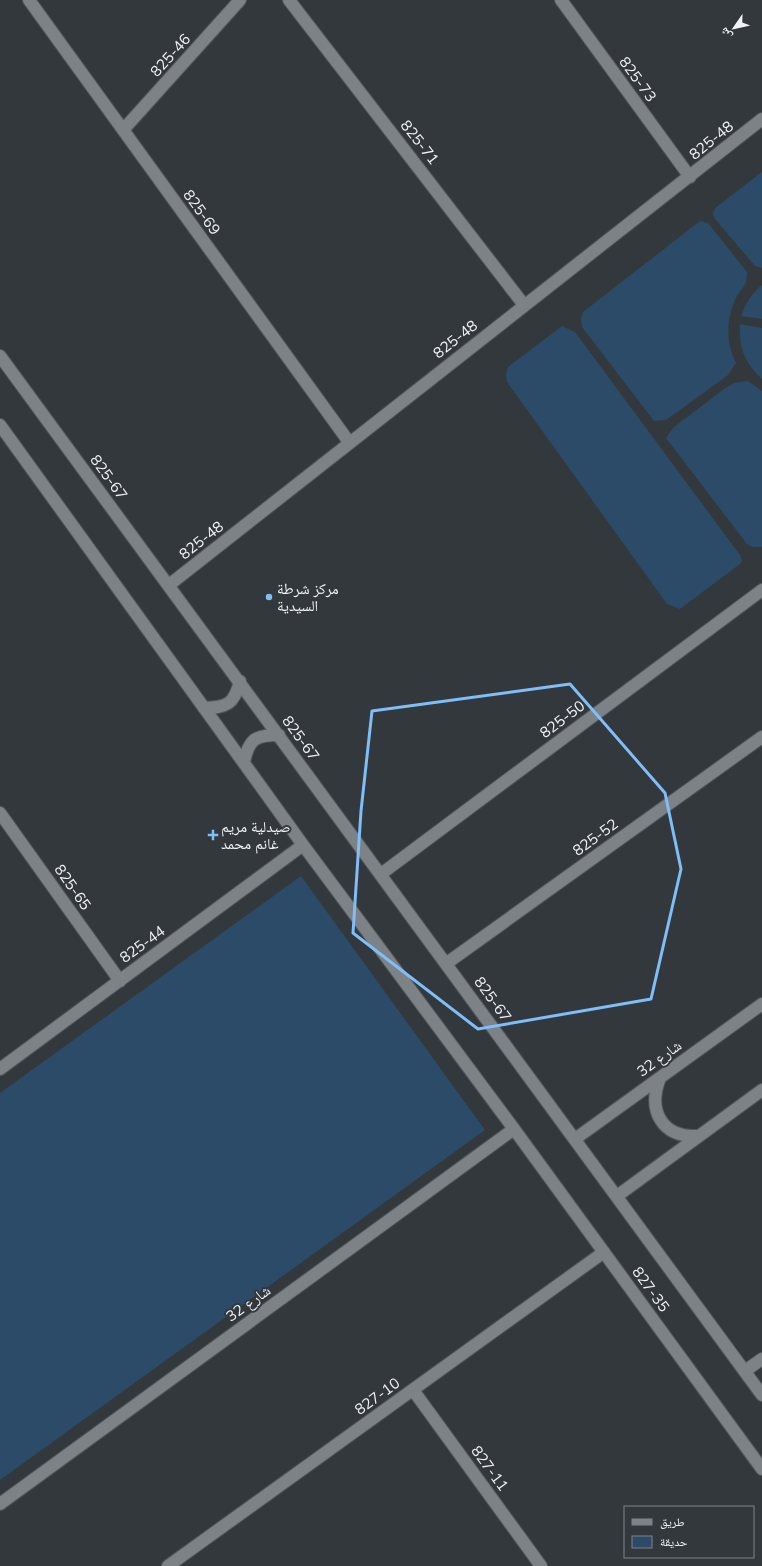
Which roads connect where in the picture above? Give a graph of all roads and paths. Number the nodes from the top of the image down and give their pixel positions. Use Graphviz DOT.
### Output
graph roads {
  1 [pos="29,0"];
  2 [pos="240,0"];
  3 [pos="289,0"];
  4 [pos="561,0"];
  5 [pos="762,119"];
  6 [pos="123,130"];
  7 [pos="690,177"];
  8 [pos="524,305"];
  9 [pos="0,356"];
  10 [pos="0,424"];
  11 [pos="350,442"];
  12 [pos="169,585"];
  13 [pos="760,595"];
  14 [pos="240,681"];
  15 [pos="204,708"];
  16 [pos="278,735"];
  17 [pos="762,737"];
  18 [pos="244,762"];
  19 [pos="0,813"];
  20 [pos="303,845"];
  21 [pos="381,874"];
  22 [pos="446,964"];
  23 [pos="120,981"];
  24 [pos="762,1004"];
  25 [pos="0,1069"];
  26 [pos="660,1078"];
  27 [pos="762,1090"];
  28 [pos="514,1129"];
  29 [pos="699,1136"];
  30 [pos="575,1139"];
  31 [pos="617,1196"];
  32 [pos="604,1252"];
  33 [pos="762,1359"];
  34 [pos="745,1372"];
  35 [pos="413,1390"];
  36 [pos="762,1395"];
  37 [pos="762,1469"];
  38 [pos="0,1504"];
  39 [pos="535,1564"];
  40 [pos="168,1566"];
  1 -- 6 [label="street, 825-69"];
  2 -- 6 [label="street, 825-46"];
  3 -- 8 [label="street, 825-71"];
  4 -- 7 [label="street, 825-73"];
  5 -- 7 [label="street, 825-48"];
  6 -- 11 [label="street, 825-69"];
  7 -- 8 [label="street, 825-48"];
  8 -- 11 [label="street, 825-48"];
  9 -- 12 [label="street, 825-67"];
  10 -- 15 [label="street"];
  11 -- 12 [label="street, 825-48"];
  12 -- 14 [label="street, 825-67"];
  13 -- 21 [label="street, 825-50"];
  14 -- 15 [label="street"];
  14 -- 16 [label="street, 825-67"];
  15 -- 18 [label="street"];
  16 -- 18 [label="street"];
  16 -- 21 [label="street, 825-67"];
  17 -- 22 [label="street, 825-52"];
  18 -- 20 [label="street"];
  19 -- 23 [label="street, 825-65"];
  20 -- 23 [label="street, 825-44"];
  20 -- 28 [label="street"];
  21 -- 22 [label="street, 825-67"];
  22 -- 30 [label="street, 825-67"];
  23 -- 25 [label="street, 825-44"];
  24 -- 26 [label="street, شارع 32"];
  26 -- 29 [label="street"];
  26 -- 30 [label="street, شارع 32"];
  27 -- 29 [label="street"];
  28 -- 32 [label="street, 827-35"];
  28 -- 38 [label="street, شارع 32"];
  29 -- 31 [label="street"];
  30 -- 31 [label="street, 827-35"];
  31 -- 34 [label="street, 827-35"];
  32 -- 35 [label="street, 827-10"];
  32 -- 37 [label="street, 827-35"];
  33 -- 34 [label="street"];
  34 -- 36 [label="street, 827-35"];
  35 -- 39 [label="street, 827-11"];
  35 -- 40 [label="street, 827-10"];
}
